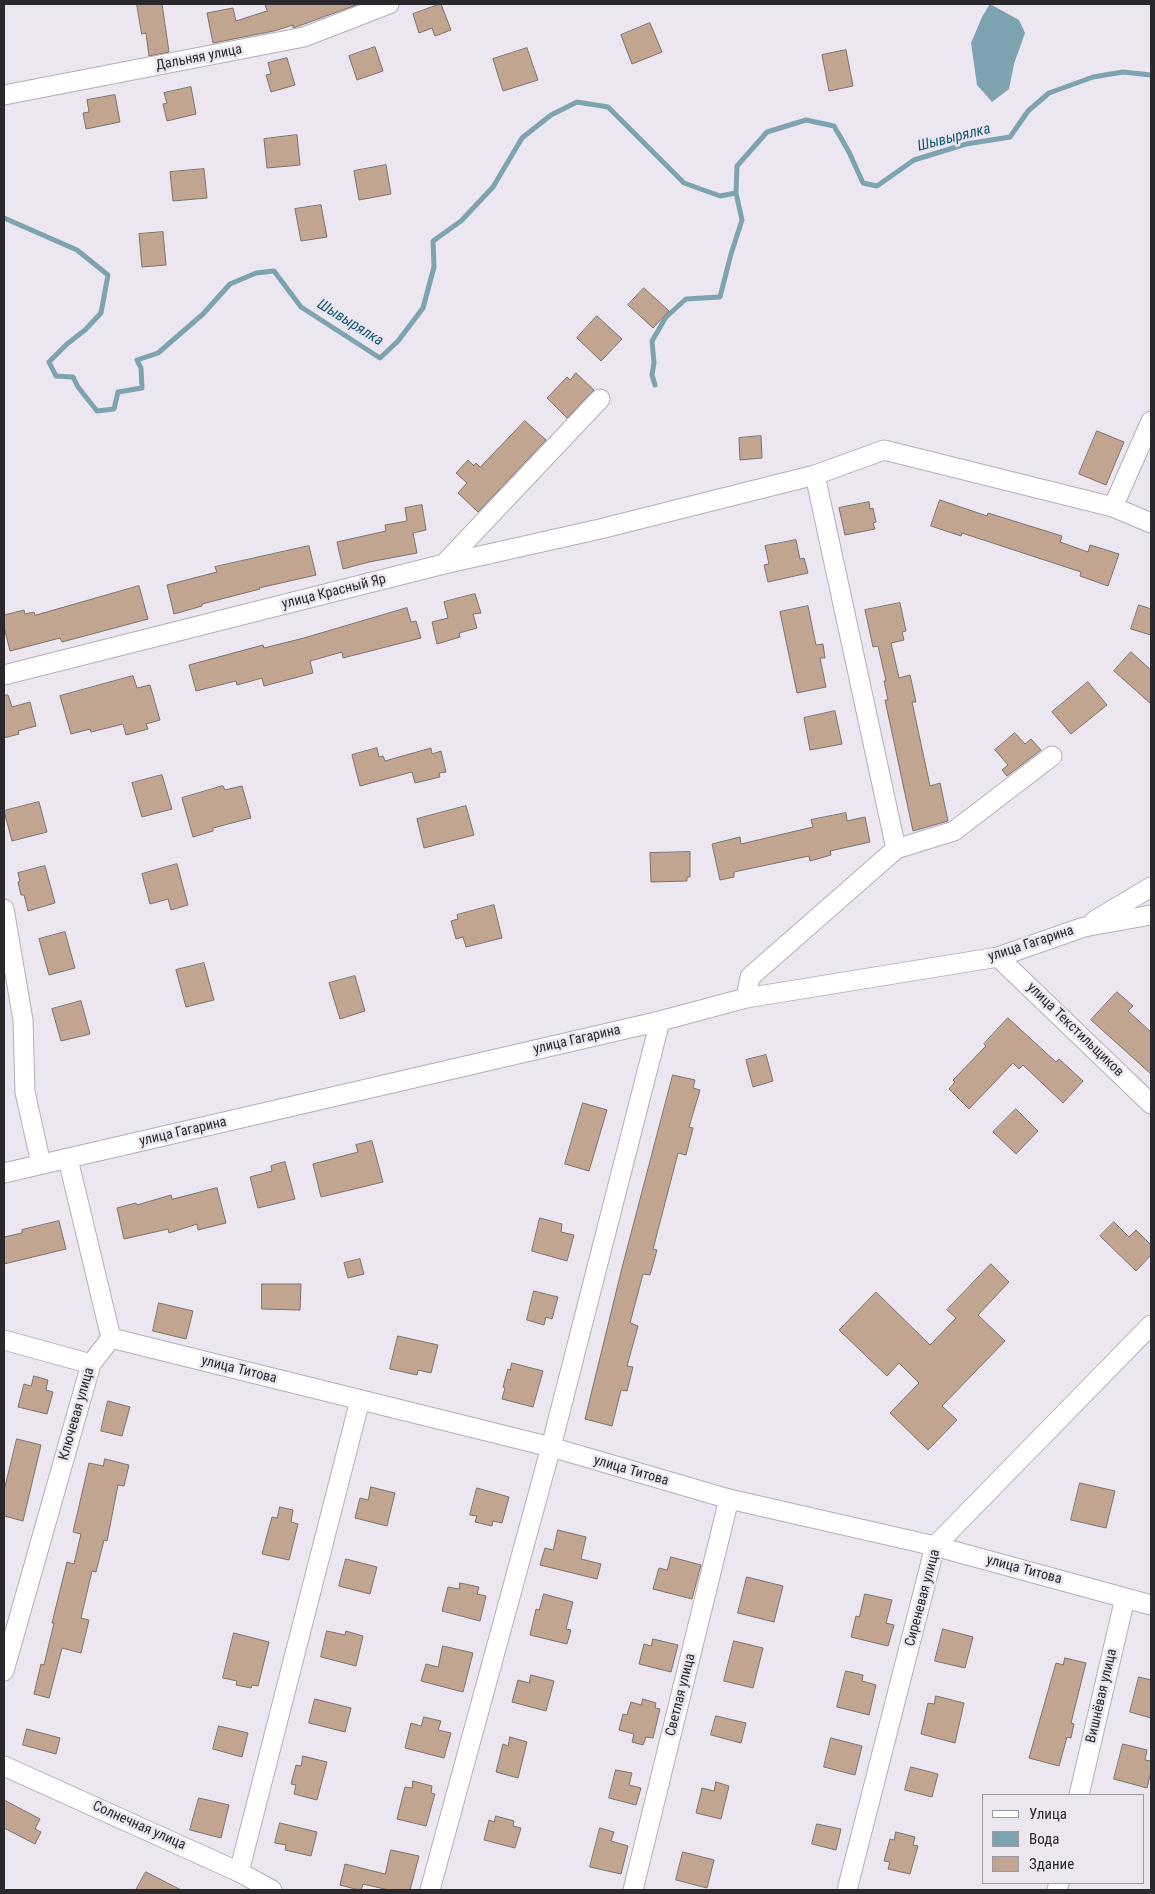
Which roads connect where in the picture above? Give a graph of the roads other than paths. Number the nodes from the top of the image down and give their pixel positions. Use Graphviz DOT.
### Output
graph roads {
  1 [pos="389,4"];
  2 [pos="4,96"];
  3 [pos="600,399"];
  4 [pos="1151,421"];
  5 [pos="815,475"];
  6 [pos="1113,507"];
  7 [pos="1151,523"];
  8 [pos="444,564"];
  9 [pos="4,675"];
  10 [pos="1052,756"];
  11 [pos="896,849"];
  12 [pos="1151,887"];
  13 [pos="4,909"];
  14 [pos="1151,915"];
  15 [pos="1084,927"];
  16 [pos="998,957"];
  17 [pos="746,998"];
  18 [pos="660,1021"];
  19 [pos="1151,1104"];
  20 [pos="68,1159"];
  21 [pos="41,1164"];
  22 [pos="4,1173"];
  23 [pos="1151,1325"];
  24 [pos="111,1338"];
  25 [pos="4,1340"];
  26 [pos="90,1364"];
  27 [pos="360,1400"];
  28 [pos="551,1447"];
  29 [pos="729,1499"];
  30 [pos="935,1546"];
  31 [pos="1125,1598"];
  32 [pos="1151,1605"];
  33 [pos="4,1671"];
  34 [pos="4,1766"];
  35 [pos="1079,1794"];
  36 [pos="239,1872"];
  37 [pos="272,1890"];
  38 [pos="430,1890"];
  39 [pos="633,1890"];
  40 [pos="847,1890"];
  1 -- 2 [label="street, Дальняя улица"];
  3 -- 8 [label="street"];
  4 -- 6 [label="street"];
  5 -- 6 [label="street, улица Красный Яр"];
  5 -- 8 [label="street, улица Красный Яр"];
  5 -- 11 [label="street"];
  6 -- 7 [label="street, улица Красный Яр"];
  8 -- 9 [label="street, улица Красный Яр"];
  10 -- 11 [label="street"];
  11 -- 17 [label="street"];
  12 -- 15 [label="street"];
  13 -- 21 [label="street"];
  14 -- 15 [label="street, улица Гагарина"];
  15 -- 16 [label="street, улица Гагарина"];
  16 -- 17 [label="street, улица Гагарина"];
  16 -- 19 [label="street, улица Текстильщиков"];
  17 -- 18 [label="street, улица Гагарина"];
  18 -- 20 [label="street, улица Гагарина"];
  18 -- 28 [label="street"];
  20 -- 21 [label="street, улица Гагарина"];
  20 -- 24 [label="street"];
  21 -- 22 [label="street, улица Гагарина"];
  23 -- 30 [label="street, Сиреневая улица"];
  24 -- 26 [label="street, Ключевая улица"];
  24 -- 27 [label="street, улица Титова"];
  25 -- 26 [label="street"];
  26 -- 33 [label="street, Ключевая улица"];
  27 -- 28 [label="street, улица Титова"];
  27 -- 36 [label="street"];
  28 -- 29 [label="street, улица Титова"];
  28 -- 38 [label="street"];
  29 -- 30 [label="street, улица Титова"];
  29 -- 39 [label="street, Светлая улица"];
  30 -- 31 [label="street, улица Титова"];
  30 -- 40 [label="street, Сиреневая улица"];
  31 -- 32 [label="street, улица Титова"];
  31 -- 35 [label="street, Вишнёвая улица"];
  34 -- 36 [label="street, Солнечная улица"];
  36 -- 37 [label="street, Солнечная улица"];
}
